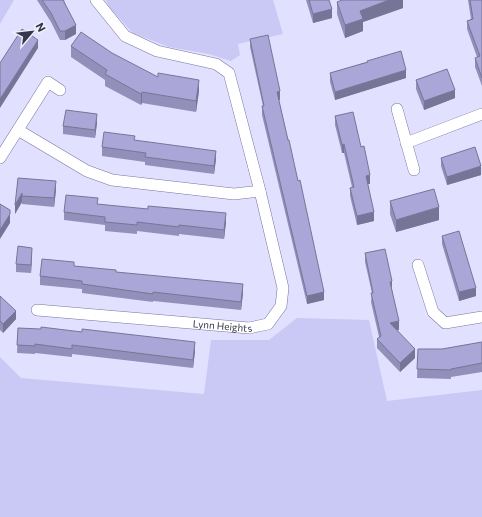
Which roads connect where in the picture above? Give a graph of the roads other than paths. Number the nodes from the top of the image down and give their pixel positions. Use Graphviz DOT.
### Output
graph roads {
  1 [pos="96,0"];
  2 [pos="60,90"];
  3 [pos="397,109"];
  4 [pos="482,114"];
  5 [pos="18,130"];
  6 [pos="406,143"];
  7 [pos="0,158"];
  8 [pos="414,170"];
  9 [pos="260,191"];
  10 [pos="418,265"];
  11 [pos="37,310"];
  12 [pos="482,317"];
  1 -- 9 [label="street, Lynn Heights"];
  2 -- 5 [label="street"];
  3 -- 6 [label="street"];
  4 -- 6 [label="street"];
  5 -- 7 [label="street"];
  5 -- 9 [label="street"];
  6 -- 8 [label="street"];
  9 -- 11 [label="street, Lynn Heights"];
  10 -- 12 [label="street"];
}
